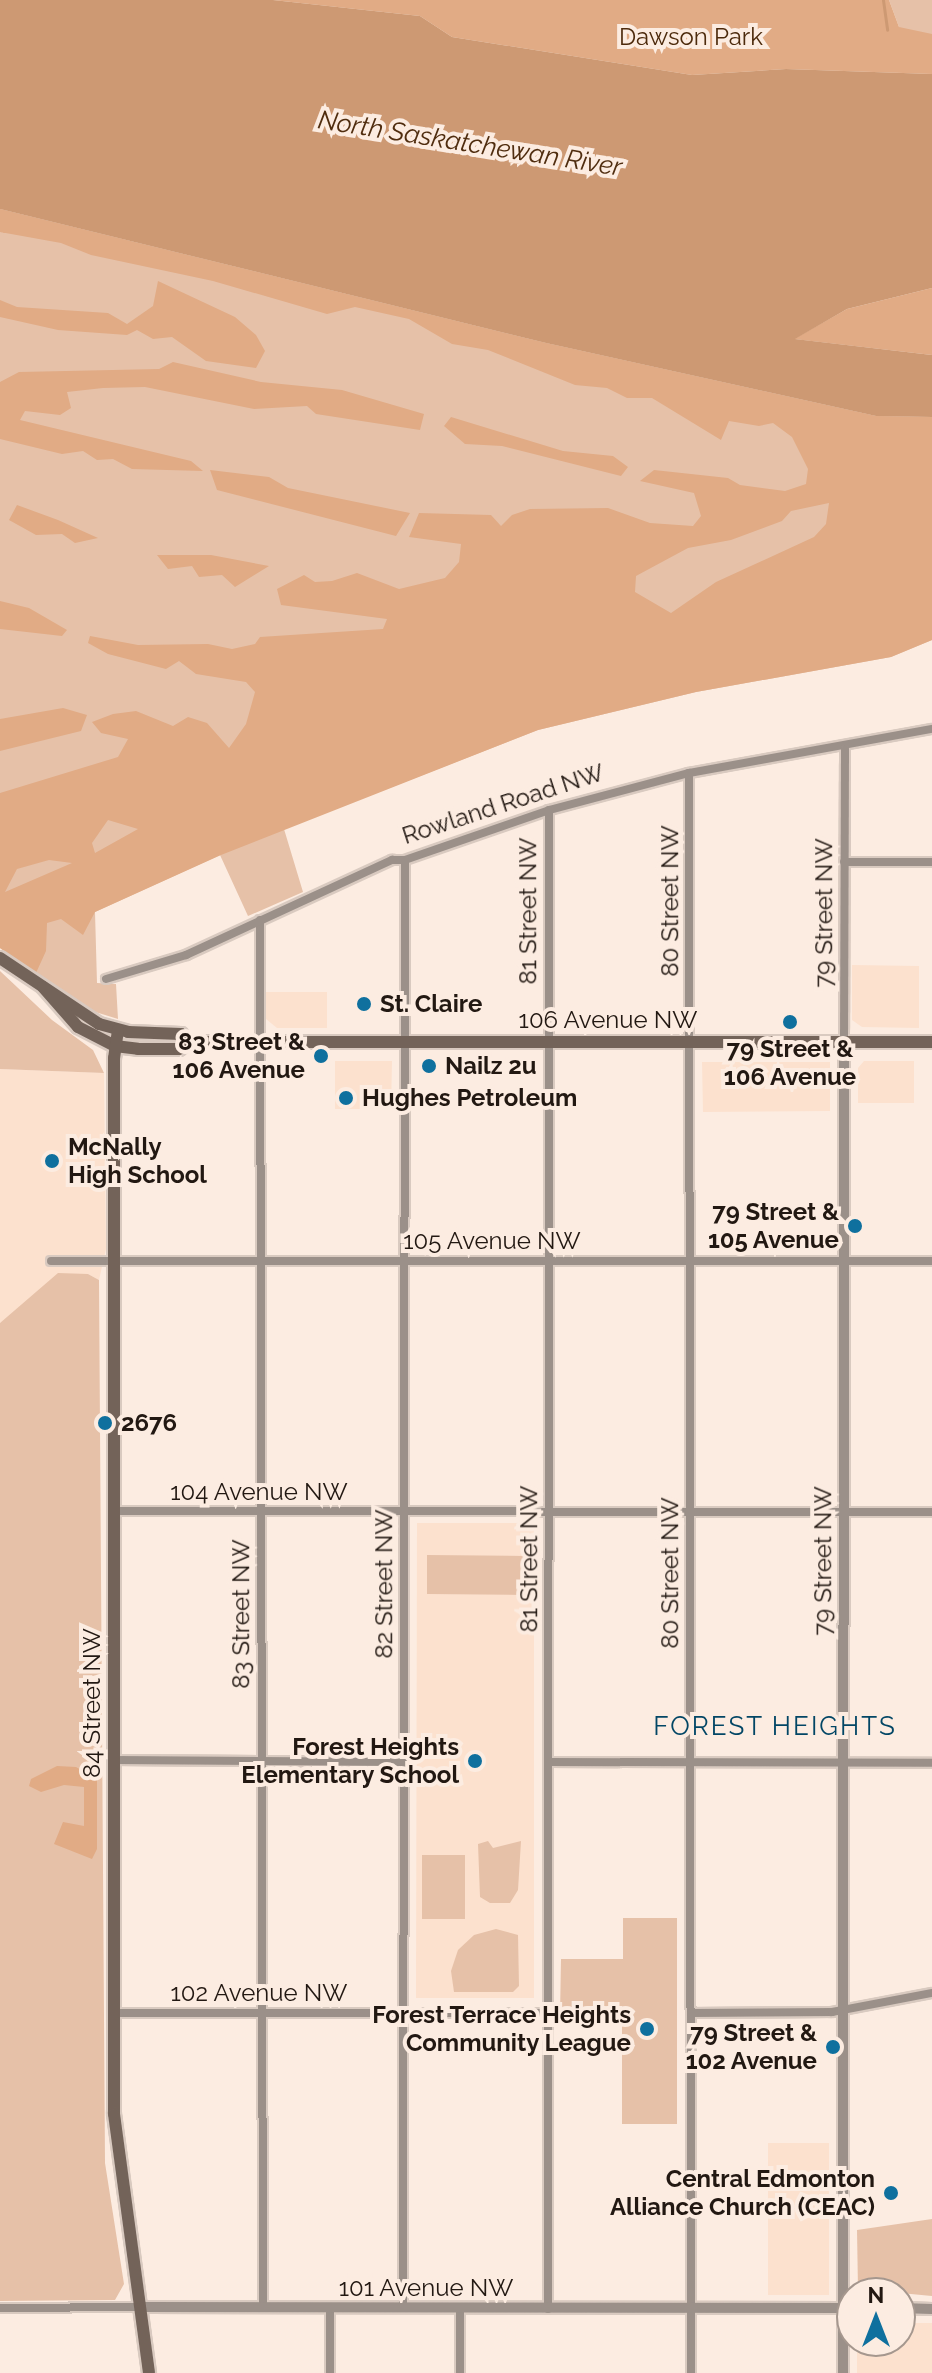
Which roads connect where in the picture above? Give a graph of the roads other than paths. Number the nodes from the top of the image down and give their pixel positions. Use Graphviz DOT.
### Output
graph roads {
  1 [pos="932,729"];
  2 [pos="845,749"];
  3 [pos="689,773"];
  4 [pos="549,810"];
  5 [pos="405,860"];
  6 [pos="844,862"];
  7 [pos="932,862"];
  8 [pos="260,920"];
  9 [pos="0,958"];
  10 [pos="106,979"];
  11 [pos="43,987"];
  12 [pos="118,1030"];
  13 [pos="262,1041"];
  14 [pos="404,1041"];
  15 [pos="188,1042"];
  16 [pos="548,1042"];
  17 [pos="691,1042"];
  18 [pos="844,1042"];
  19 [pos="932,1042"];
  20 [pos="115,1046"];
  21 [pos="844,1260"];
  22 [pos="51,1261"];
  23 [pos="262,1261"];
  24 [pos="403,1261"];
  25 [pos="549,1261"];
  26 [pos="691,1261"];
  27 [pos="932,1261"];
  28 [pos="114,1262"];
  29 [pos="114,1511"];
  30 [pos="261,1511"];
  31 [pos="404,1512"];
  32 [pos="549,1512"];
  33 [pos="690,1512"];
  34 [pos="843,1512"];
  35 [pos="932,1512"];
  36 [pos="114,1760"];
  37 [pos="261,1760"];
  38 [pos="403,1762"];
  39 [pos="549,1762"];
  40 [pos="690,1762"];
  41 [pos="843,1763"];
  42 [pos="932,1763"];
  43 [pos="932,1993"];
  44 [pos="843,2009"];
  45 [pos="114,2013"];
  46 [pos="262,2013"];
  47 [pos="404,2013"];
  48 [pos="548,2013"];
  49 [pos="691,2013"];
  50 [pos="847,2277"];
  51 [pos="142,2307"];
  52 [pos="0,2308"];
  53 [pos="263,2308"];
  54 [pos="330,2308"];
  55 [pos="403,2308"];
  56 [pos="460,2308"];
  57 [pos="836,2308"];
  58 [pos="548,2309"];
  59 [pos="690,2309"];
  60 [pos="149,2373"];
  61 [pos="330,2373"];
  62 [pos="460,2373"];
  63 [pos="691,2373"];
  1 -- 2 [label="street, Rowland Road NW"];
  2 -- 3 [label="street, Rowland Road NW"];
  2 -- 6 [label="street, 79 Street NW"];
  3 -- 4 [label="street, Rowland Road NW"];
  3 -- 17 [label="street, 80 Street NW"];
  4 -- 5 [label="street, Rowland Road NW"];
  4 -- 16 [label="street, 81 Street NW"];
  5 -- 8 [label="street, Rowland Road NW"];
  5 -- 14 [label="street, 82 Street NW"];
  6 -- 7 [label="street"];
  6 -- 18 [label="street, 79 Street NW"];
  8 -- 10 [label="street, Rowland Road NW"];
  8 -- 13 [label="street, 83 Street NW"];
  9 -- 11 [label="main road"];
  11 -- 12 [label="main road"];
  11 -- 20 [label="main road"];
  12 -- 15 [label="main road, 106 Avenue NW"];
  12 -- 20 [label="main road, 84 Street NW"];
  13 -- 14 [label="main road, 106 Avenue NW"];
  13 -- 15 [label="main road, 106 Avenue NW"];
  13 -- 23 [label="street, 83 Street NW"];
  14 -- 16 [label="main road, 106 Avenue NW"];
  14 -- 24 [label="street, 82 Street NW"];
  15 -- 20 [label="main road, 106 Avenue NW"];
  16 -- 17 [label="main road, 106 Avenue NW"];
  16 -- 25 [label="street, 81 Street NW"];
  17 -- 18 [label="main road, 106 Avenue NW"];
  17 -- 26 [label="street, 80 Street NW"];
  18 -- 19 [label="main road, 106 Avenue NW"];
  18 -- 21 [label="street, 79 Street NW"];
  20 -- 28 [label="main road, 84 Street NW"];
  21 -- 26 [label="street, 105 Avenue NW"];
  21 -- 27 [label="street, 105 Avenue NW"];
  21 -- 34 [label="street, 79 Street NW"];
  22 -- 28 [label="street, 105 Avenue NW"];
  23 -- 24 [label="street, 105 Avenue NW"];
  23 -- 28 [label="street, 105 Avenue NW"];
  23 -- 30 [label="street, 83 Street NW"];
  24 -- 25 [label="street, 105 Avenue NW"];
  24 -- 31 [label="street, 82 Street NW"];
  25 -- 26 [label="street, 105 Avenue NW"];
  25 -- 32 [label="street, 81 Street NW"];
  26 -- 33 [label="street, 80 Street NW"];
  28 -- 29 [label="main road, 84 Street NW"];
  29 -- 30 [label="street, 104 Avenue NW"];
  29 -- 36 [label="main road, 84 Street NW"];
  30 -- 31 [label="street, 104 Avenue NW"];
  30 -- 37 [label="street, 83 Street NW"];
  31 -- 32 [label="street, 104 Avenue NW"];
  31 -- 38 [label="street, 82 Street NW"];
  32 -- 33 [label="street, 104 Avenue NW"];
  32 -- 39 [label="street, 81 Street NW"];
  33 -- 34 [label="street, 104 Avenue NW"];
  33 -- 40 [label="street, 80 Street NW"];
  34 -- 35 [label="street, 104 Avenue NW"];
  34 -- 41 [label="street, 79 Street NW"];
  36 -- 37 [label="street"];
  36 -- 45 [label="main road, 84 Street NW"];
  37 -- 38 [label="street"];
  37 -- 46 [label="street, 83 Street NW"];
  38 -- 47 [label="street, 82 Street NW"];
  39 -- 40 [label="street"];
  39 -- 48 [label="street, 81 Street NW"];
  40 -- 41 [label="street"];
  40 -- 49 [label="street, 80 Street NW"];
  41 -- 42 [label="street"];
  41 -- 44 [label="street, 79 Street NW"];
  43 -- 44 [label="street"];
  44 -- 49 [label="street"];
  44 -- 50 [label="street, 79 Street NW"];
  45 -- 46 [label="street, 102 Avenue NW"];
  45 -- 51 [label="main road, 84 Street NW"];
  46 -- 47 [label="street, 102 Avenue NW"];
  46 -- 53 [label="street, 83 Street NW"];
  47 -- 48 [label="street, 102 Avenue NW"];
  47 -- 55 [label="street, 82 Street NW"];
  48 -- 58 [label="street, 81 Street NW"];
  49 -- 59 [label="street, 80 Street NW"];
  51 -- 52 [label="street, 101 Avenue NW"];
  51 -- 53 [label="street, 101 Avenue NW"];
  51 -- 60 [label="main road, 84 Street NW"];
  53 -- 54 [label="street, 101 Avenue NW"];
  54 -- 55 [label="street, 101 Avenue NW"];
  54 -- 61 [label="street"];
  55 -- 56 [label="street, 101 Avenue NW"];
  56 -- 58 [label="street, 101 Avenue NW"];
  56 -- 62 [label="street"];
  57 -- 59 [label="street, 101 Avenue NW"];
  58 -- 59 [label="street, 101 Avenue NW"];
  59 -- 63 [label="street, 80 Street NW"];
}
